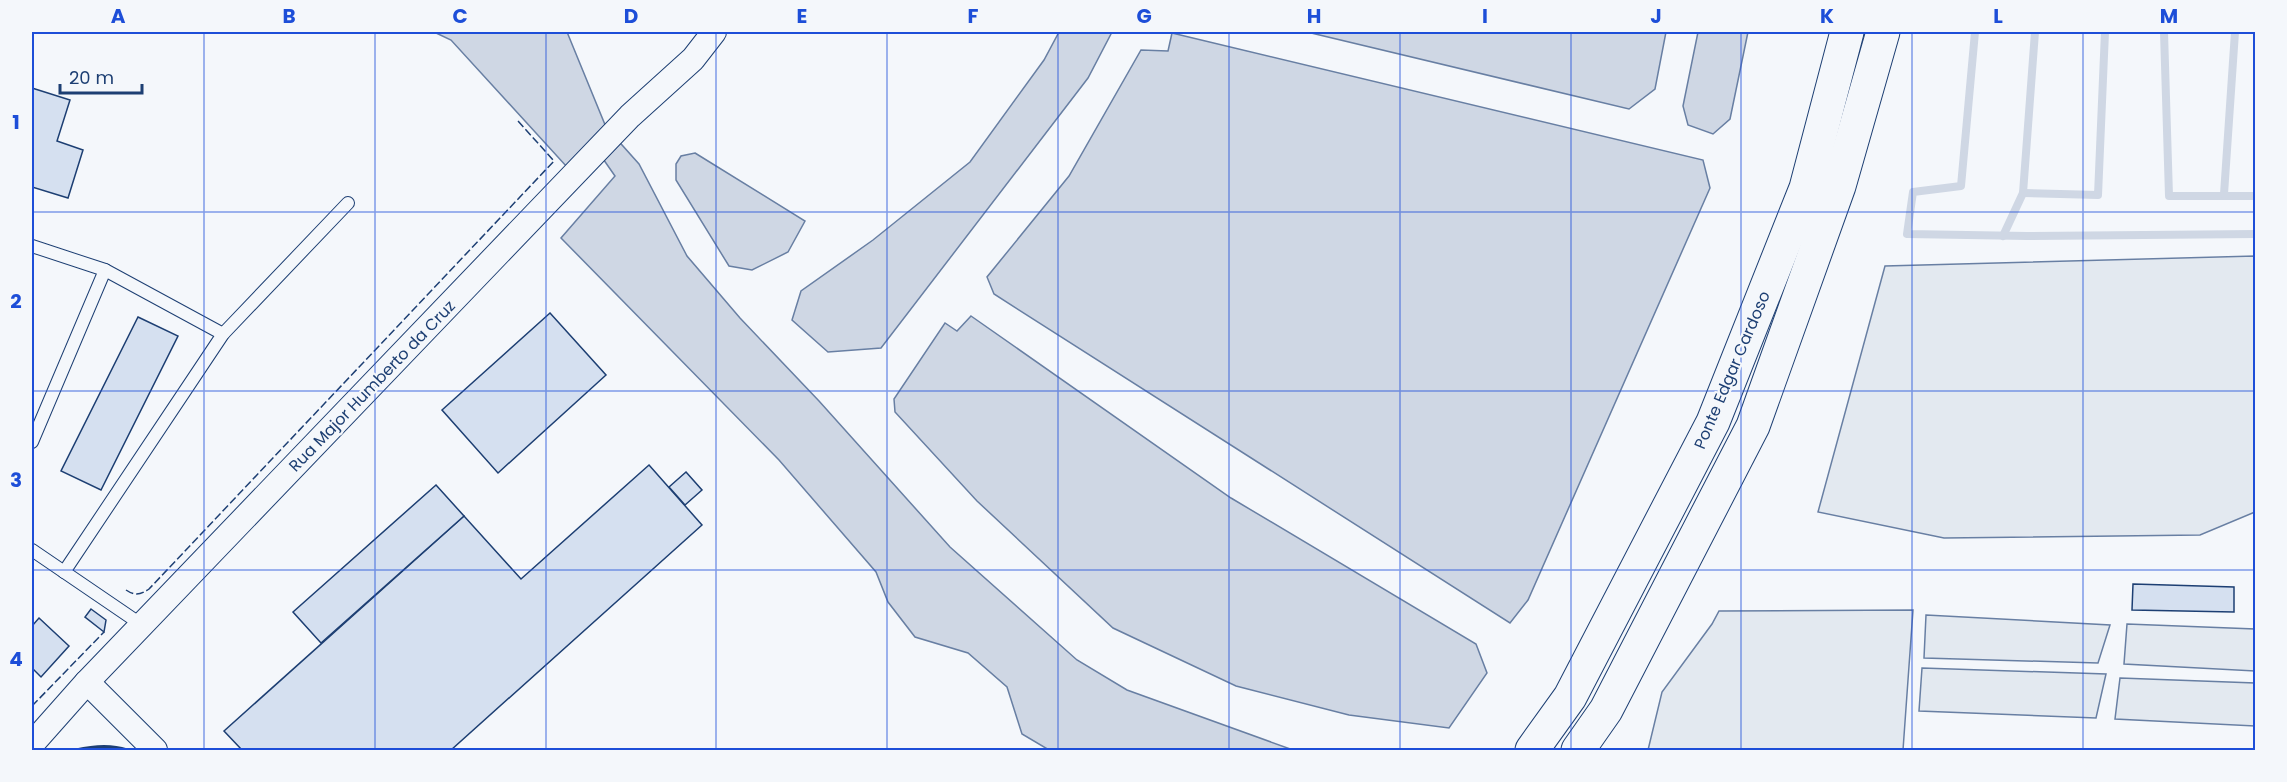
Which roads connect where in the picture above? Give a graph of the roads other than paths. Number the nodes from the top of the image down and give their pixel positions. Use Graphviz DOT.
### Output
graph roads {
  1 [pos="714,32"];
  2 [pos="1847,32"];
  3 [pos="1883,32"];
  4 [pos="348,203"];
  5 [pos="32,246"];
  6 [pos="105,270"];
  7 [pos="223,334"];
  8 [pos="32,442"];
  9 [pos="32,550"];
  10 [pos="64,572"];
  11 [pos="142,625"];
  12 [pos="87,682"];
  13 [pos="32,744"];
  14 [pos="155,750"];
  15 [pos="1532,750"];
  16 [pos="1578,750"];
  1 -- 11 [label="street, Rua Major Humberto da Cruz"];
  2 -- 15 [label="main road, Ponte Edgar Cardoso"];
  3 -- 16 [label="main road, Ponte Edgar Cardoso"];
  4 -- 7 [label="lane"];
  5 -- 6 [label="lane"];
  6 -- 7 [label="lane"];
  6 -- 8 [label="lane"];
  7 -- 10 [label="lane"];
  9 -- 10 [label="lane"];
  10 -- 11 [label="lane"];
  11 -- 12 [label="street, Rua Major Humberto da Cruz"];
  12 -- 13 [label="street, Rua Major Humberto da Cruz"];
  12 -- 14 [label="street"];
}
